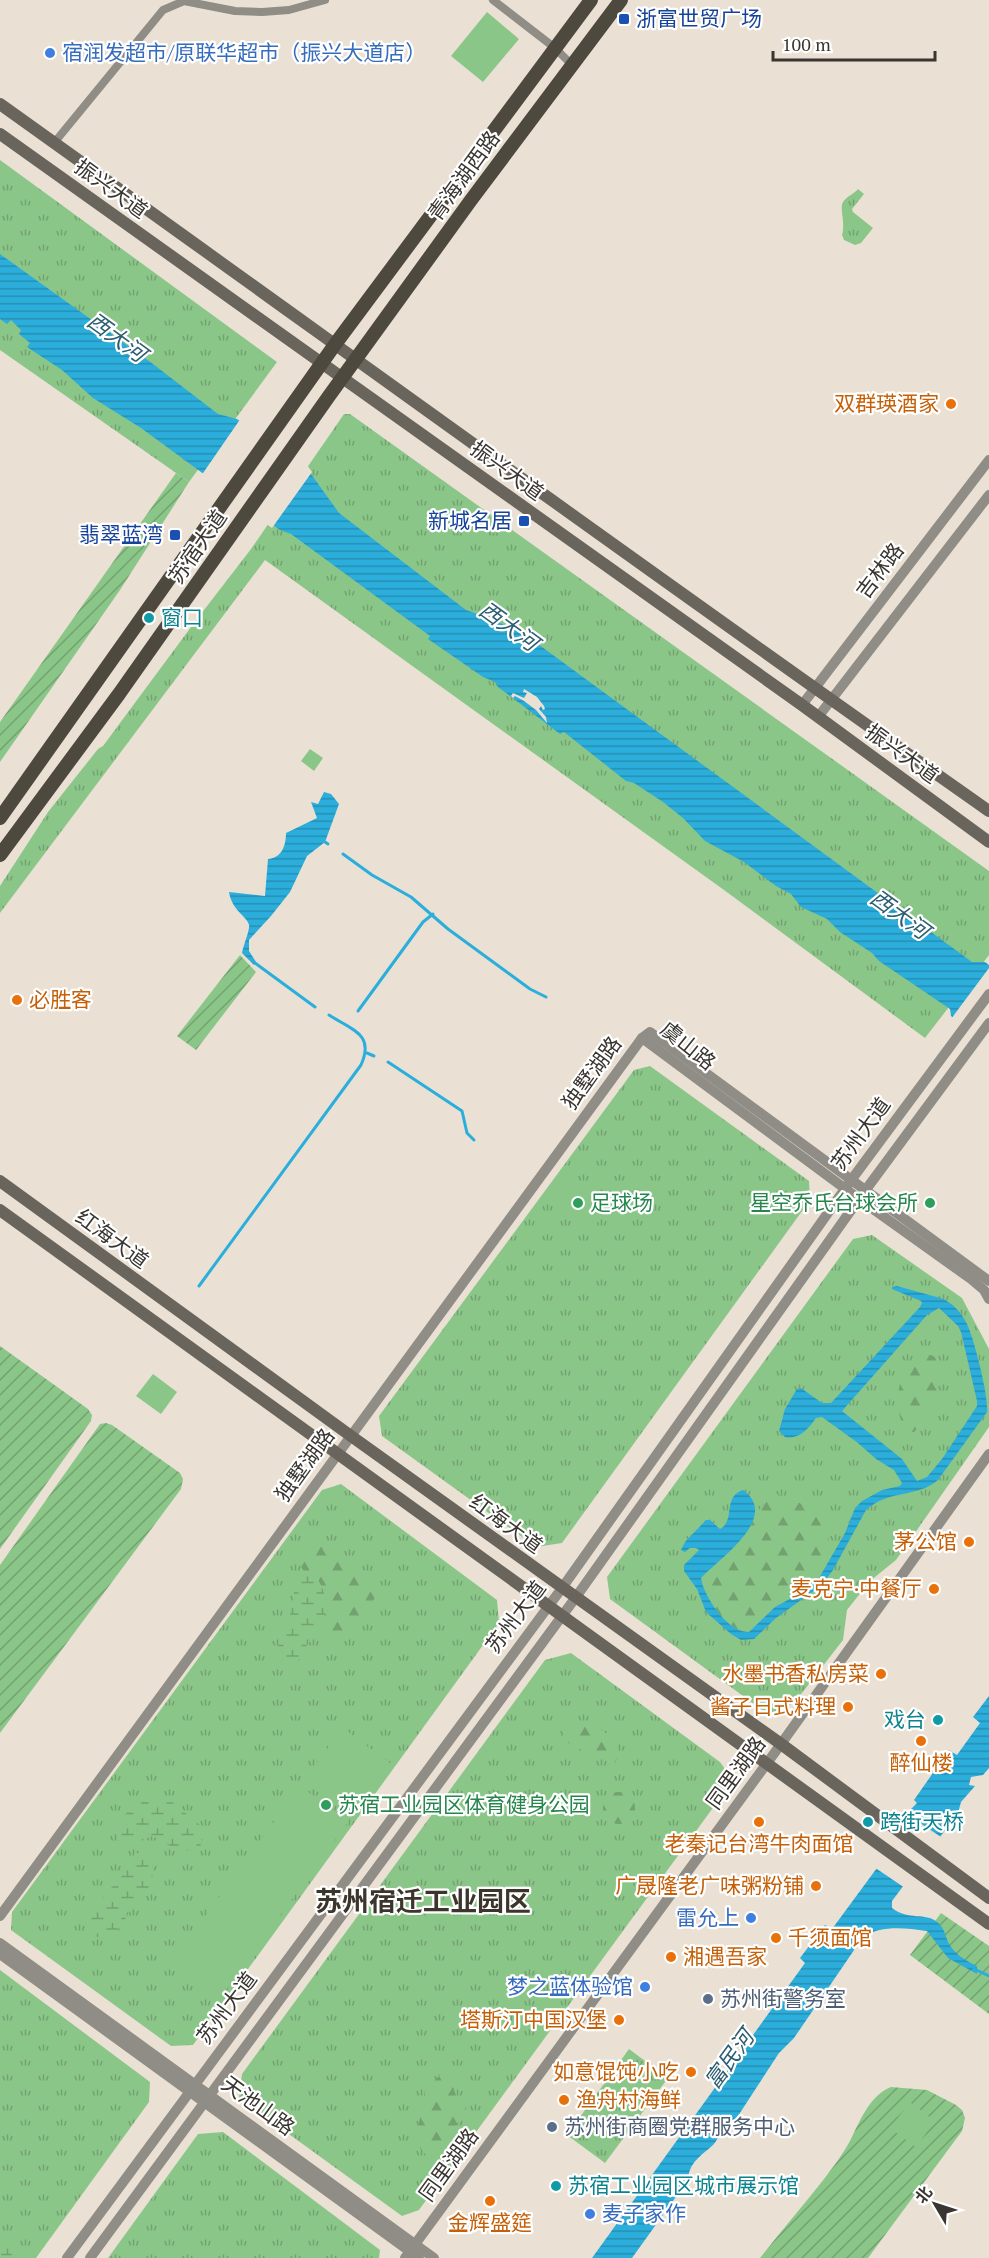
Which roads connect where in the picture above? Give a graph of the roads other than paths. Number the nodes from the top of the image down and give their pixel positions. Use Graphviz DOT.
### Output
graph roads {
  1 [pos="325,0"];
  2 [pos="493,0"];
  3 [pos="591,0"];
  4 [pos="621,0"];
  5 [pos="555,48"];
  6 [pos="573,65"];
  7 [pos="0,105"];
  8 [pos="0,134"];
  9 [pos="54,143"];
  10 [pos="336,344"];
  11 [pos="357,359"];
  12 [pos="321,364"];
  13 [pos="342,378"];
  14 [pos="989,460"];
  15 [pos="989,495"];
  16 [pos="815,689"];
  17 [pos="832,700"];
  18 [pos="802,705"];
  19 [pos="818,717"];
  20 [pos="989,811"];
  21 [pos="0,818"];
  22 [pos="989,842"];
  23 [pos="0,855"];
  24 [pos="989,994"];
  25 [pos="989,1023"];
  26 [pos="642,1038"];
  27 [pos="0,1181"];
  28 [pos="848,1184"];
  29 [pos="866,1189"];
  30 [pos="859,1199"];
  31 [pos="0,1209"];
  32 [pos="989,1281"];
  33 [pos="988,1296"];
  34 [pos="351,1436"];
  35 [pos="338,1453"];
  36 [pos="989,1454"];
  37 [pos="562,1588"];
  38 [pos="576,1597"];
  39 [pos="548,1606"];
  40 [pos="562,1616"];
  41 [pos="781,1744"];
  42 [pos="767,1763"];
  43 [pos="989,1898"];
  44 [pos="0,1916"];
  45 [pos="989,1924"];
  46 [pos="0,1943"];
  47 [pos="0,1954"];
  48 [pos="192,2088"];
  49 [pos="206,2098"];
  50 [pos="410,2251"];
  51 [pos="67,2258"];
  52 [pos="90,2258"];
  53 [pos="419,2258"];
  54 [pos="434,2258"];
  1 -- 9 [label="street"];
  2 -- 5 [label="street"];
  3 -- 5 [label="main road, 青海湖西路"];
  4 -- 6 [label="main road, 青海湖西路"];
  5 -- 6 [label="street"];
  5 -- 10 [label="main road, 青海湖西路"];
  6 -- 11 [label="main road, 青海湖西路"];
  7 -- 9 [label="main road, 振兴大道"];
  8 -- 12 [label="main road, 振兴大道"];
  9 -- 10 [label="main road, 振兴大道"];
  10 -- 11 [label="main road, 振兴大道"];
  10 -- 12 [label="main road, 青海湖西路"];
  11 -- 13 [label="main road, 青海湖西路"];
  11 -- 16 [label="main road, 振兴大道"];
  12 -- 13 [label="main road, 振兴大道"];
  12 -- 21 [label="main road, 苏宿大道"];
  13 -- 18 [label="main road, 振兴大道"];
  13 -- 23 [label="main road, 苏宿大道"];
  14 -- 16 [label="street, 吉林路"];
  15 -- 17 [label="street, 吉林路"];
  16 -- 17 [label="main road, 振兴大道"];
  16 -- 18 [label="street, 吉林路"];
  17 -- 19 [label="street, 吉林路"];
  17 -- 20 [label="main road, 振兴大道"];
  18 -- 19 [label="main road, 振兴大道"];
  19 -- 22 [label="main road, 振兴大道"];
  24 -- 28 [label="street, 苏州大道"];
  25 -- 29 [label="street, 苏州大道"];
  26 -- 28 [label="street, 虞山路"];
  26 -- 34 [label="street, 独墅湖路"];
  27 -- 34 [label="main road, 红海大道"];
  28 -- 29 [label="street, 虞山路"];
  28 -- 30 [label="street, 虞山路"];
  28 -- 37 [label="street, 苏州大道"];
  29 -- 30 [label="street, 苏州大道"];
  29 -- 32 [label="street, 虞山路"];
  30 -- 33 [label="street, 虞山路"];
  30 -- 38 [label="street, 苏州大道"];
  31 -- 35 [label="main road, 红海大道"];
  34 -- 35 [label="street, 独墅湖路"];
  34 -- 37 [label="main road, 红海大道"];
  35 -- 39 [label="main road, 红海大道"];
  35 -- 44 [label="street, 独墅湖路"];
  36 -- 41 [label="street, 同里湖路"];
  37 -- 38 [label="main road, 红海大道"];
  37 -- 39 [label="street, 苏州大道"];
  38 -- 40 [label="street, 苏州大道"];
  38 -- 41 [label="main road, 红海大道"];
  39 -- 40 [label="main road, 红海大道"];
  39 -- 48 [label="street, 苏州大道"];
  40 -- 42 [label="main road, 红海大道"];
  40 -- 49 [label="street, 苏州大道"];
  41 -- 42 [label="street, 同里湖路"];
  41 -- 43 [label="main road, 红海大道"];
  42 -- 45 [label="main road, 红海大道"];
  42 -- 50 [label="street, 同里湖路"];
  46 -- 48 [label="street, 天池山路"];
  47 -- 48 [label="street, 天池山路"];
  48 -- 49 [label="street, 天池山路"];
  48 -- 51 [label="street, 苏州大道"];
  49 -- 50 [label="street, 天池山路"];
  49 -- 52 [label="street, 苏州大道"];
  50 -- 53 [label="street, 天池山路"];
  50 -- 54 [label="street, 天池山路"];
}
